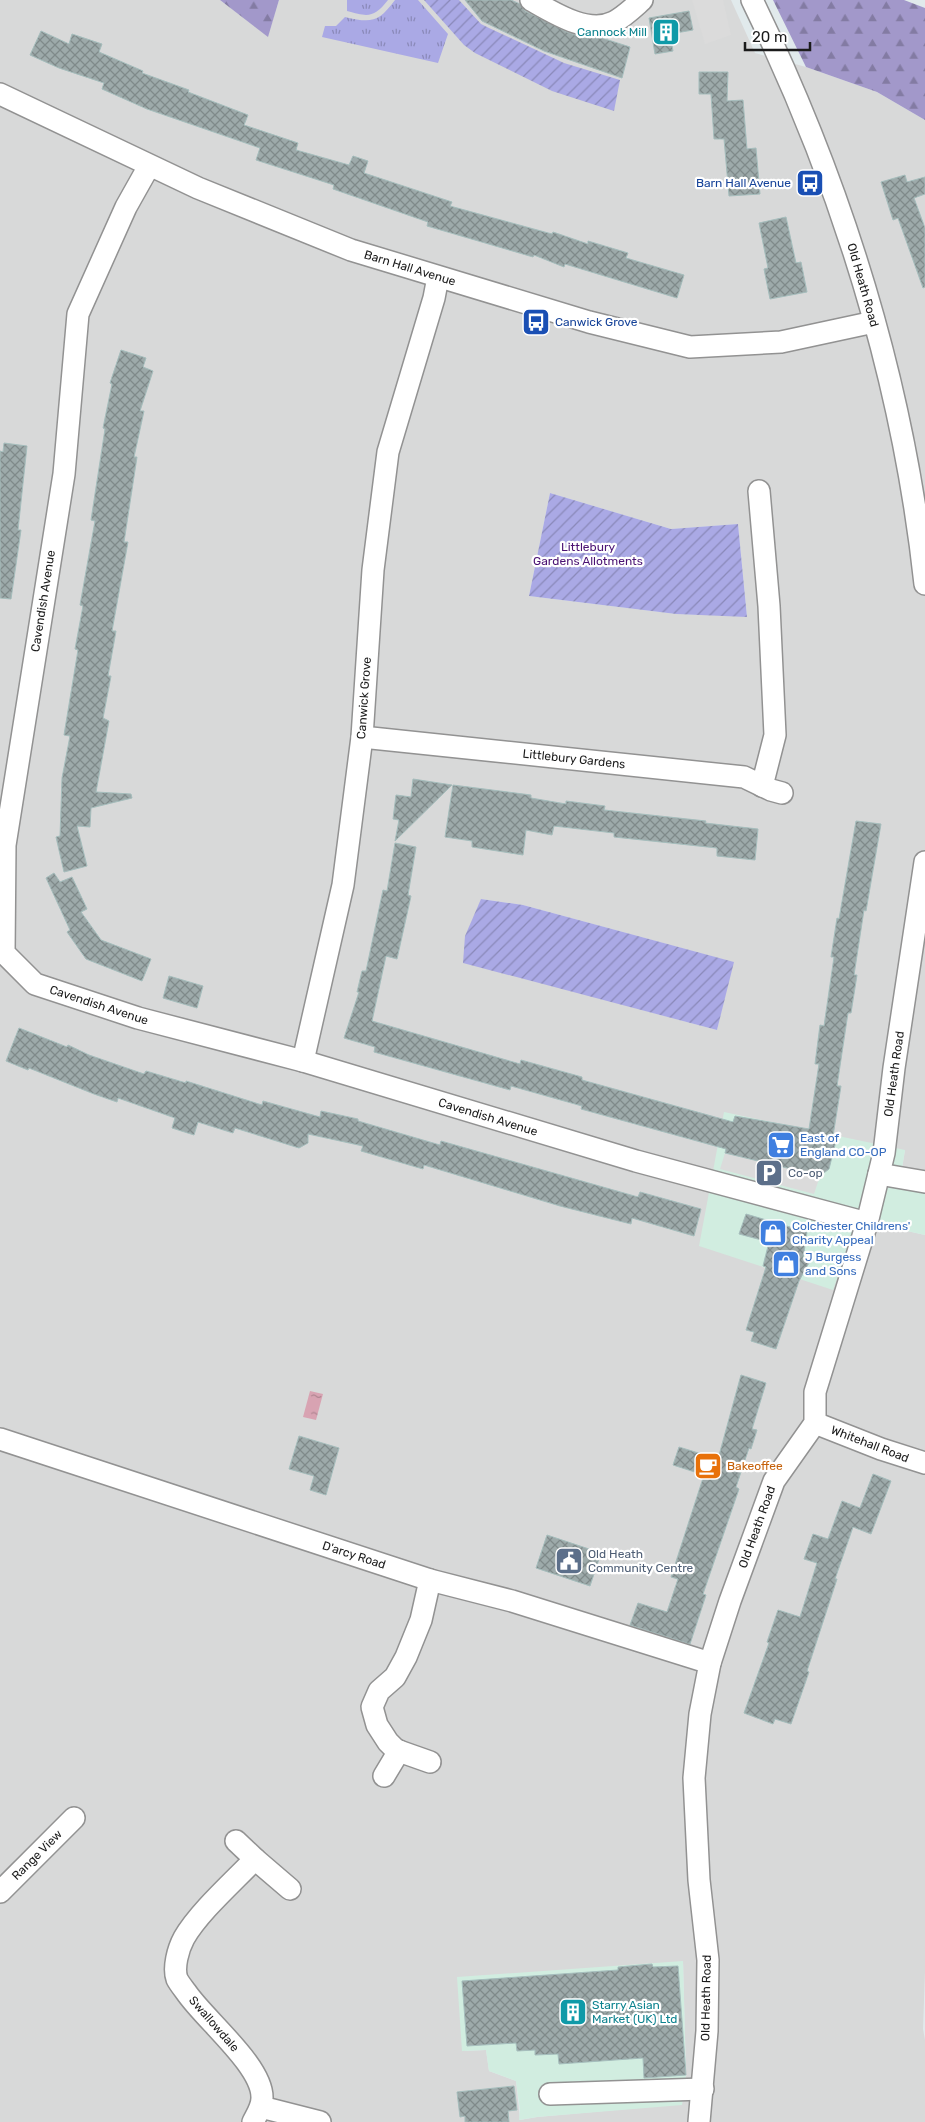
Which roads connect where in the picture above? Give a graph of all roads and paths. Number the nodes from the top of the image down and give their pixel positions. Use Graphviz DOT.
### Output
graph roads {
  1 [pos="531,0"];
  2 [pos="642,0"];
  3 [pos="752,0"];
  4 [pos="0,94"];
  5 [pos="149,166"];
  6 [pos="438,277"];
  7 [pos="874,322"];
  8 [pos="759,491"];
  9 [pos="925,584"];
  10 [pos="362,737"];
  11 [pos="762,786"];
  12 [pos="782,793"];
  13 [pos="925,862"];
  14 [pos="302,1061"];
  15 [pos="879,1174"];
  16 [pos="925,1182"];
  17 [pos="867,1223"];
  18 [pos="815,1423"];
  19 [pos="0,1439"];
  20 [pos="925,1463"];
  21 [pos="430,1580"];
  22 [pos="710,1663"];
  23 [pos="396,1750"];
  24 [pos="430,1762"];
  25 [pos="384,1776"];
  26 [pos="74,1818"];
  27 [pos="236,1840"];
  28 [pos="255,1859"];
  29 [pos="290,1888"];
  30 [pos="0,1892"];
  31 [pos="703,2089"];
  32 [pos="550,2094"];
  33 [pos="257,2115"];
  34 [pos="320,2122"];
  35 [pos="700,2122"];
  1 -- 2 [label="street"];
  3 -- 7 [label="street, Old Heath Road"];
  4 -- 5 [label="street, Barn Hall Avenue"];
  5 -- 6 [label="street, Barn Hall Avenue"];
  5 -- 14 [label="street, Cavendish Avenue"];
  6 -- 7 [label="street, Barn Hall Avenue"];
  6 -- 10 [label="street, Canwick Grove"];
  7 -- 9 [label="street, Old Heath Road"];
  8 -- 11 [label="street"];
  10 -- 11 [label="street, Littlebury Gardens"];
  10 -- 14 [label="street, Canwick Grove"];
  11 -- 12 [label="street, Littlebury Gardens"];
  13 -- 15 [label="street, Old Heath Road"];
  14 -- 17 [label="street, Cavendish Avenue"];
  15 -- 16 [label="street"];
  15 -- 17 [label="street, Old Heath Road"];
  17 -- 18 [label="street, Old Heath Road"];
  18 -- 20 [label="street, Whitehall Road"];
  18 -- 22 [label="street, Old Heath Road"];
  19 -- 21 [label="street, D'arcy Road"];
  21 -- 22 [label="street, D'arcy Road"];
  21 -- 23 [label="street"];
  22 -- 31 [label="street, Old Heath Road"];
  23 -- 24 [label="street"];
  23 -- 25 [label="street"];
  26 -- 30 [label="street, Range View"];
  27 -- 28 [label="street"];
  28 -- 29 [label="street"];
  28 -- 33 [label="street, Swallowdale"];
  31 -- 32 [label="street"];
  31 -- 35 [label="street, Old Heath Road"];
  33 -- 34 [label="street"];
}
